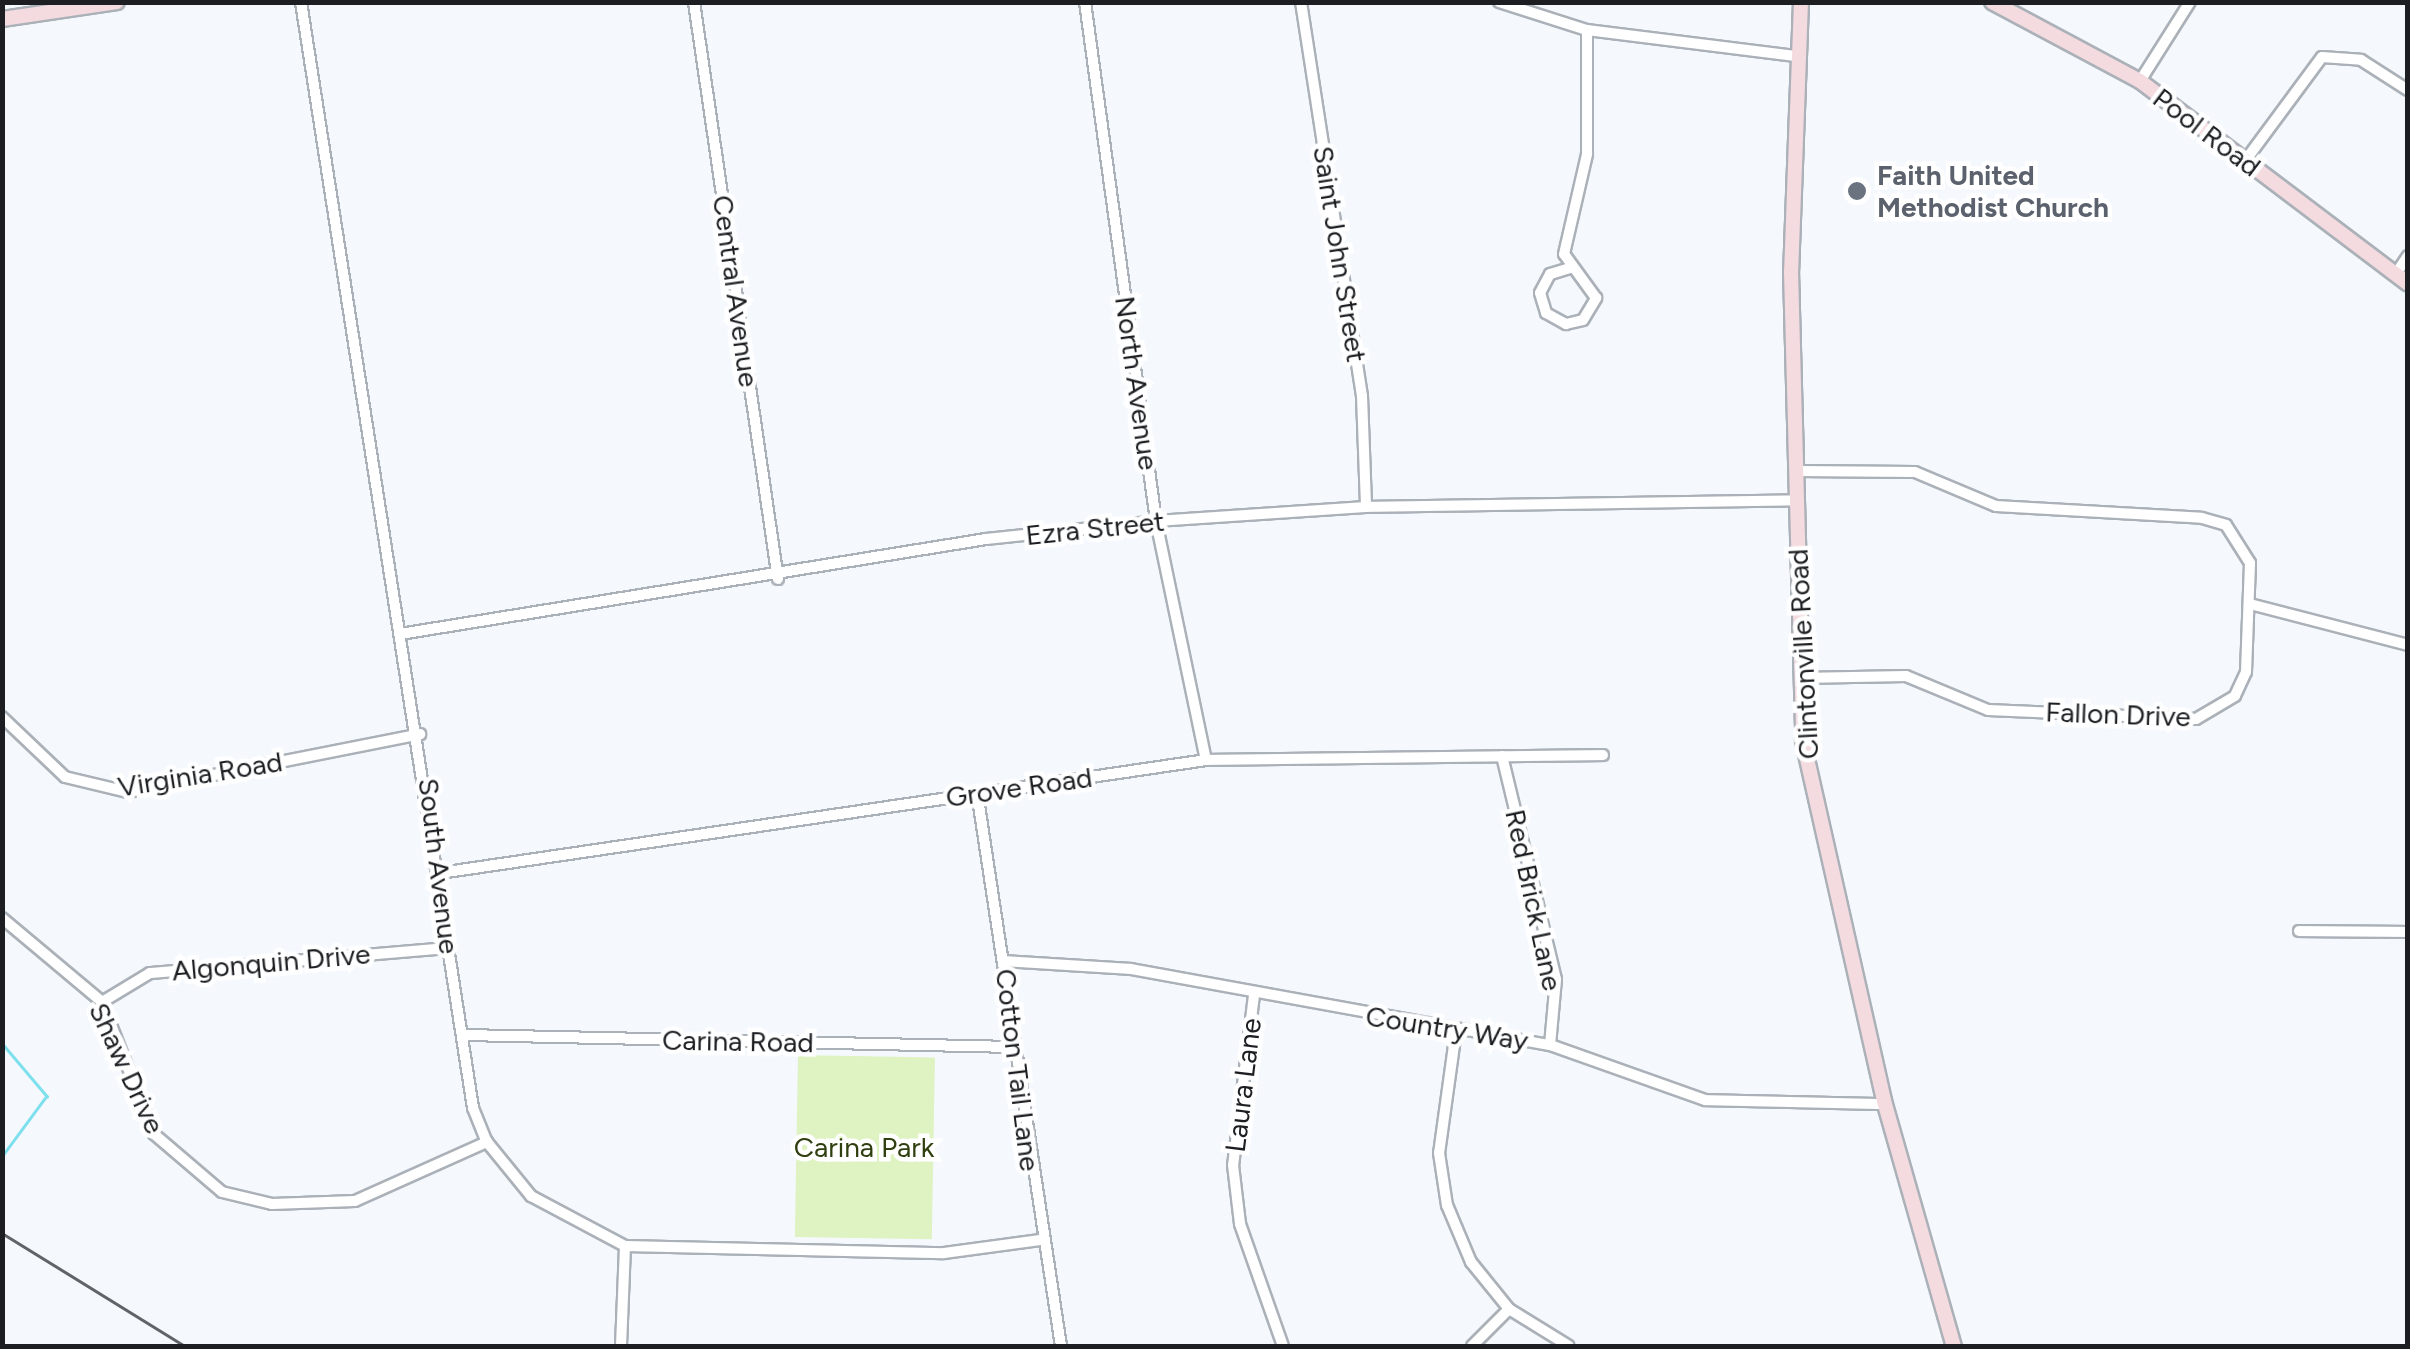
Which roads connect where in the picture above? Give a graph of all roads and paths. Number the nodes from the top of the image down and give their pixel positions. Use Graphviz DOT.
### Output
graph roads {
  1 [pos="116,2"];
  2 [pos="302,2"];
  3 [pos="694,2"];
  4 [pos="1084,2"];
  5 [pos="1301,2"];
  6 [pos="1499,2"];
  7 [pos="1801,2"];
  8 [pos="1992,2"];
  9 [pos="2190,2"];
  10 [pos="2,20"];
  11 [pos="1587,30"];
  12 [pos="1797,56"];
  13 [pos="2140,81"];
  14 [pos="2408,90"];
  15 [pos="2246,160"];
  16 [pos="2408,256"];
  17 [pos="1570,268"];
  18 [pos="2401,280"];
  19 [pos="1796,471"];
  20 [pos="1796,500"];
  21 [pos="1366,506"];
  22 [pos="1156,521"];
  23 [pos="778,579"];
  24 [pos="2250,604"];
  25 [pos="400,634"];
  26 [pos="2408,645"];
  27 [pos="1800,678"];
  28 [pos="2,718"];
  29 [pos="420,734"];
  30 [pos="1603,755"];
  31 [pos="1502,756"];
  32 [pos="1206,760"];
  33 [pos="977,792"];
  34 [pos="440,873"];
  35 [pos="2,918"];
  36 [pos="2298,931"];
  37 [pos="2408,932"];
  38 [pos="449,948"];
  39 [pos="1004,961"];
  40 [pos="1254,995"];
  41 [pos="102,1002"];
  42 [pos="1456,1031"];
  43 [pos="464,1035"];
  44 [pos="1550,1045"];
  45 [pos="1012,1047"];
  46 [pos="1884,1104"];
  47 [pos="487,1142"];
  48 [pos="1040,1240"];
  49 [pos="625,1246"];
  50 [pos="1509,1310"];
  51 [pos="621,1346"];
  52 [pos="1061,1346"];
  53 [pos="1283,1346"];
  54 [pos="1472,1346"];
  55 [pos="1569,1346"];
  56 [pos="1954,1346"];
  1 -- 10 [label="main road"];
  2 -- 25 [label="street, South Avenue"];
  3 -- 23 [label="street, Central Avenue"];
  4 -- 22 [label="street, North Avenue"];
  5 -- 21 [label="street, Saint John Street"];
  6 -- 11 [label="street"];
  7 -- 12 [label="main road, Clintonville Road"];
  8 -- 13 [label="main road, Pool Road"];
  9 -- 13 [label="street"];
  11 -- 12 [label="street"];
  11 -- 17 [label="street"];
  12 -- 19 [label="main road, Clintonville Road"];
  13 -- 15 [label="main road, Pool Road"];
  14 -- 15 [label="street"];
  15 -- 18 [label="main road, Pool Road"];
  16 -- 18 [label="street"];
  17 -- 17 [label="street"];
  19 -- 20 [label="main road, Clintonville Road"];
  19 -- 24 [label="street, Fallon Drive"];
  20 -- 21 [label="street, Ezra Street"];
  20 -- 27 [label="main road, Clintonville Road"];
  21 -- 22 [label="street, Ezra Street"];
  22 -- 23 [label="street, Ezra Street"];
  22 -- 32 [label="street, North Avenue"];
  23 -- 25 [label="street, Ezra Street"];
  24 -- 26 [label="street"];
  24 -- 27 [label="street, Fallon Drive"];
  25 -- 29 [label="street, South Avenue"];
  27 -- 46 [label="main road, Clintonville Road"];
  28 -- 29 [label="street, Virginia Road"];
  29 -- 34 [label="street, South Avenue"];
  30 -- 31 [label="street, Grove Road"];
  31 -- 32 [label="street, Grove Road"];
  31 -- 44 [label="street, Red Brick Lane"];
  32 -- 33 [label="street, Grove Road"];
  33 -- 34 [label="street, Grove Road"];
  33 -- 39 [label="street, Cotton Tail Lane"];
  34 -- 38 [label="street, South Avenue"];
  35 -- 41 [label="street, Shaw Drive"];
  36 -- 37 [label="street"];
  38 -- 41 [label="street, Algonquin Drive"];
  38 -- 43 [label="street, South Avenue"];
  39 -- 40 [label="street, Country Way"];
  39 -- 45 [label="street, Cotton Tail Lane"];
  40 -- 42 [label="street, Country Way"];
  40 -- 53 [label="street, Laura Lane"];
  41 -- 47 [label="street, Shaw Drive"];
  42 -- 44 [label="street, Country Way"];
  42 -- 50 [label="street"];
  43 -- 45 [label="street, Carina Road"];
  43 -- 47 [label="street, South Avenue"];
  44 -- 46 [label="street, Country Way"];
  45 -- 48 [label="street, Cotton Tail Lane"];
  46 -- 56 [label="main road, Clintonville Road"];
  47 -- 49 [label="street, South Avenue"];
  48 -- 49 [label="street, South Avenue"];
  48 -- 52 [label="street, Cotton Tail Lane"];
  49 -- 51 [label="street"];
  50 -- 54 [label="street"];
  50 -- 55 [label="street"];
}
